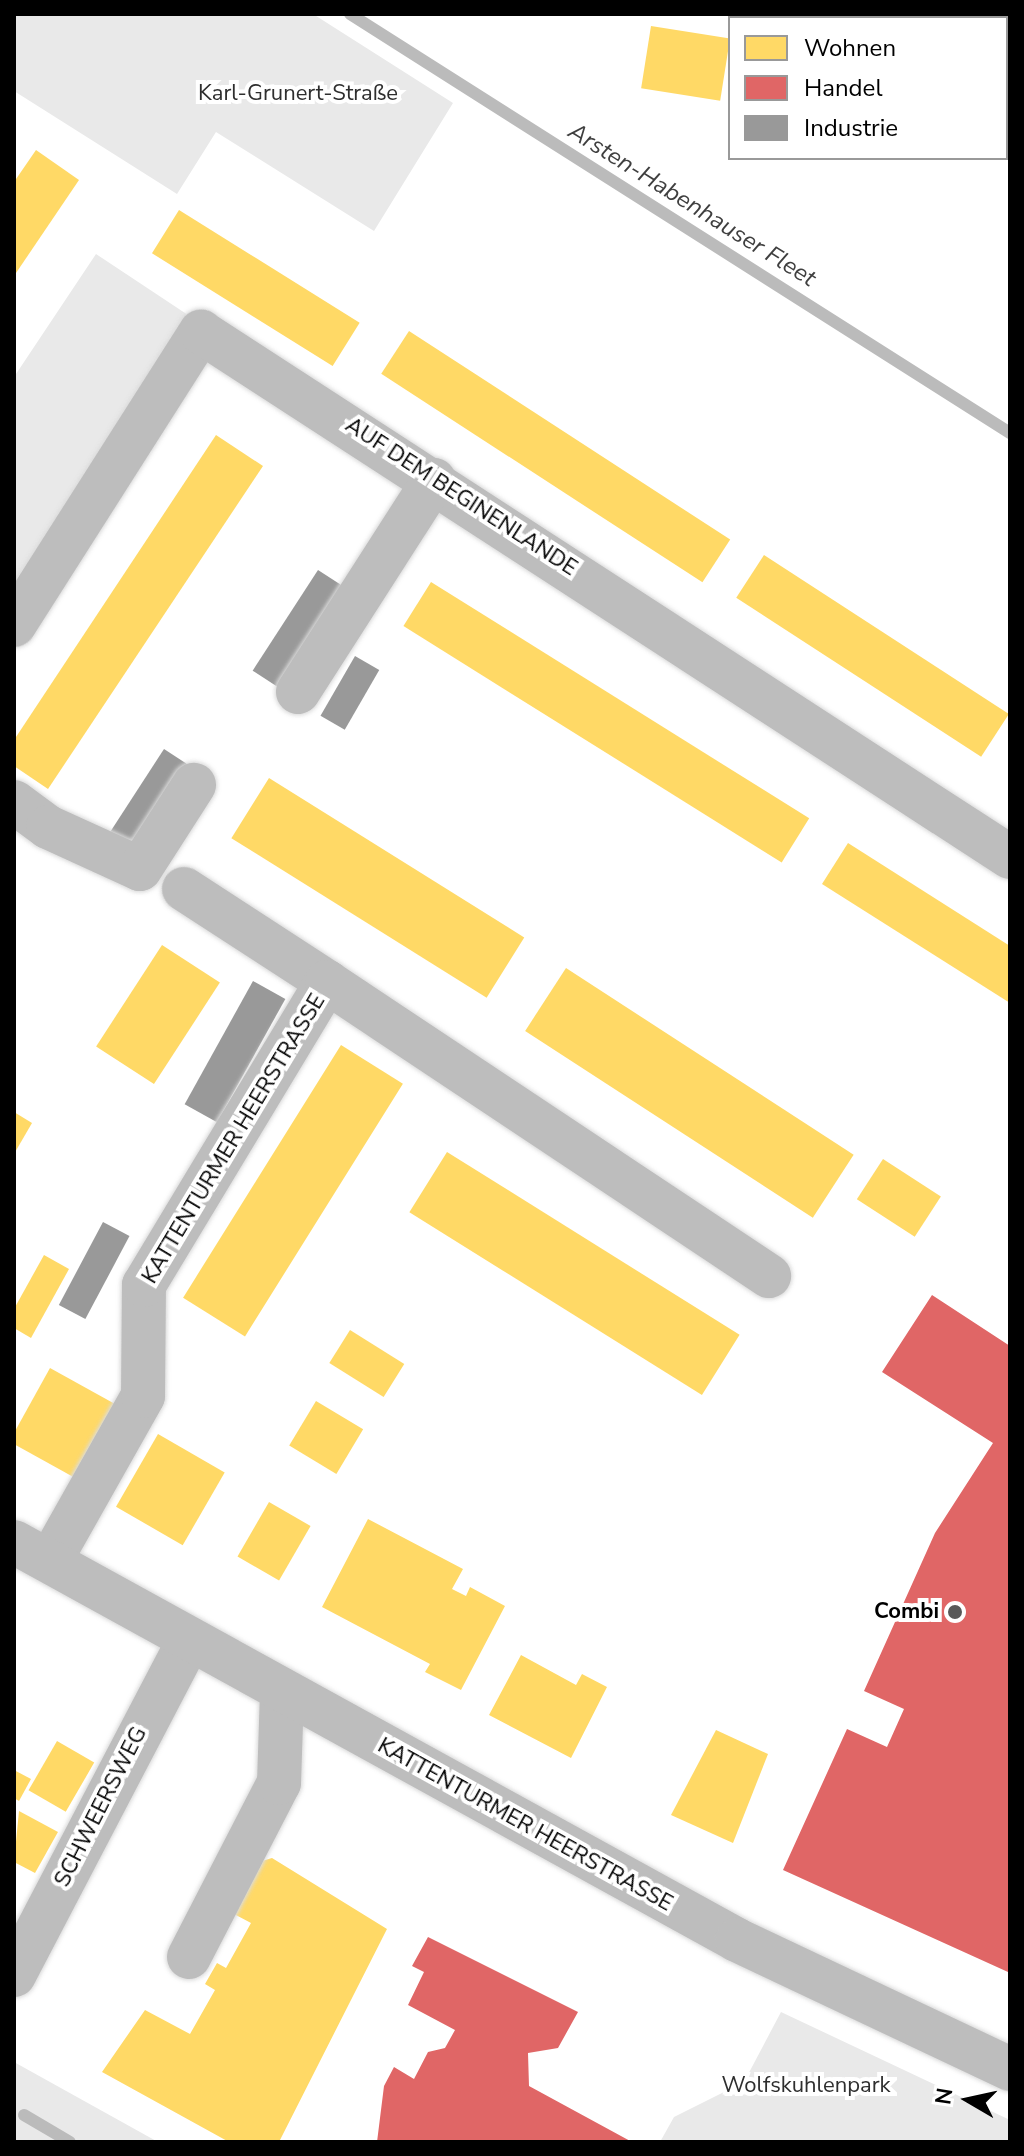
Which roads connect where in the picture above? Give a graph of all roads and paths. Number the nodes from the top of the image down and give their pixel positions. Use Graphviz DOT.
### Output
graph roads {
  1 [pos="434,480"];
  2 [pos="14,625"];
  3 [pos="298,692"];
  4 [pos="194,785"];
  5 [pos="14,802"];
  6 [pos="1010,857"];
  7 [pos="184,889"];
  8 [pos="327,982"];
  9 [pos="769,1276"];
  10 [pos="32,1551"];
  11 [pos="190,1639"];
  12 [pos="282,1693"];
  13 [pos="189,1957"];
  14 [pos="14,1975"];
  15 [pos="1010,2069"];
  1 -- 2 [label="street, AUF DEM BEGINENLANDE"];
  1 -- 3 [label="street"];
  1 -- 6 [label="street, AUF DEM BEGINENLANDE"];
  4 -- 5 [label="street"];
  7 -- 8 [label="street, KATTENTURMER HEERSTRASSE"];
  8 -- 9 [label="street, KATTENTURMER HEERSTRASSE"];
  8 -- 10 [label="street, KATTENTURMER HEERSTRASSE"];
  10 -- 11 [label="street, KATTENTURMER HEERSTRASSE"];
  11 -- 12 [label="street, KATTENTURMER HEERSTRASSE"];
  11 -- 14 [label="street, SCHWEERSWEG"];
  12 -- 13 [label="street"];
  12 -- 15 [label="street, KATTENTURMER HEERSTRASSE"];
}
